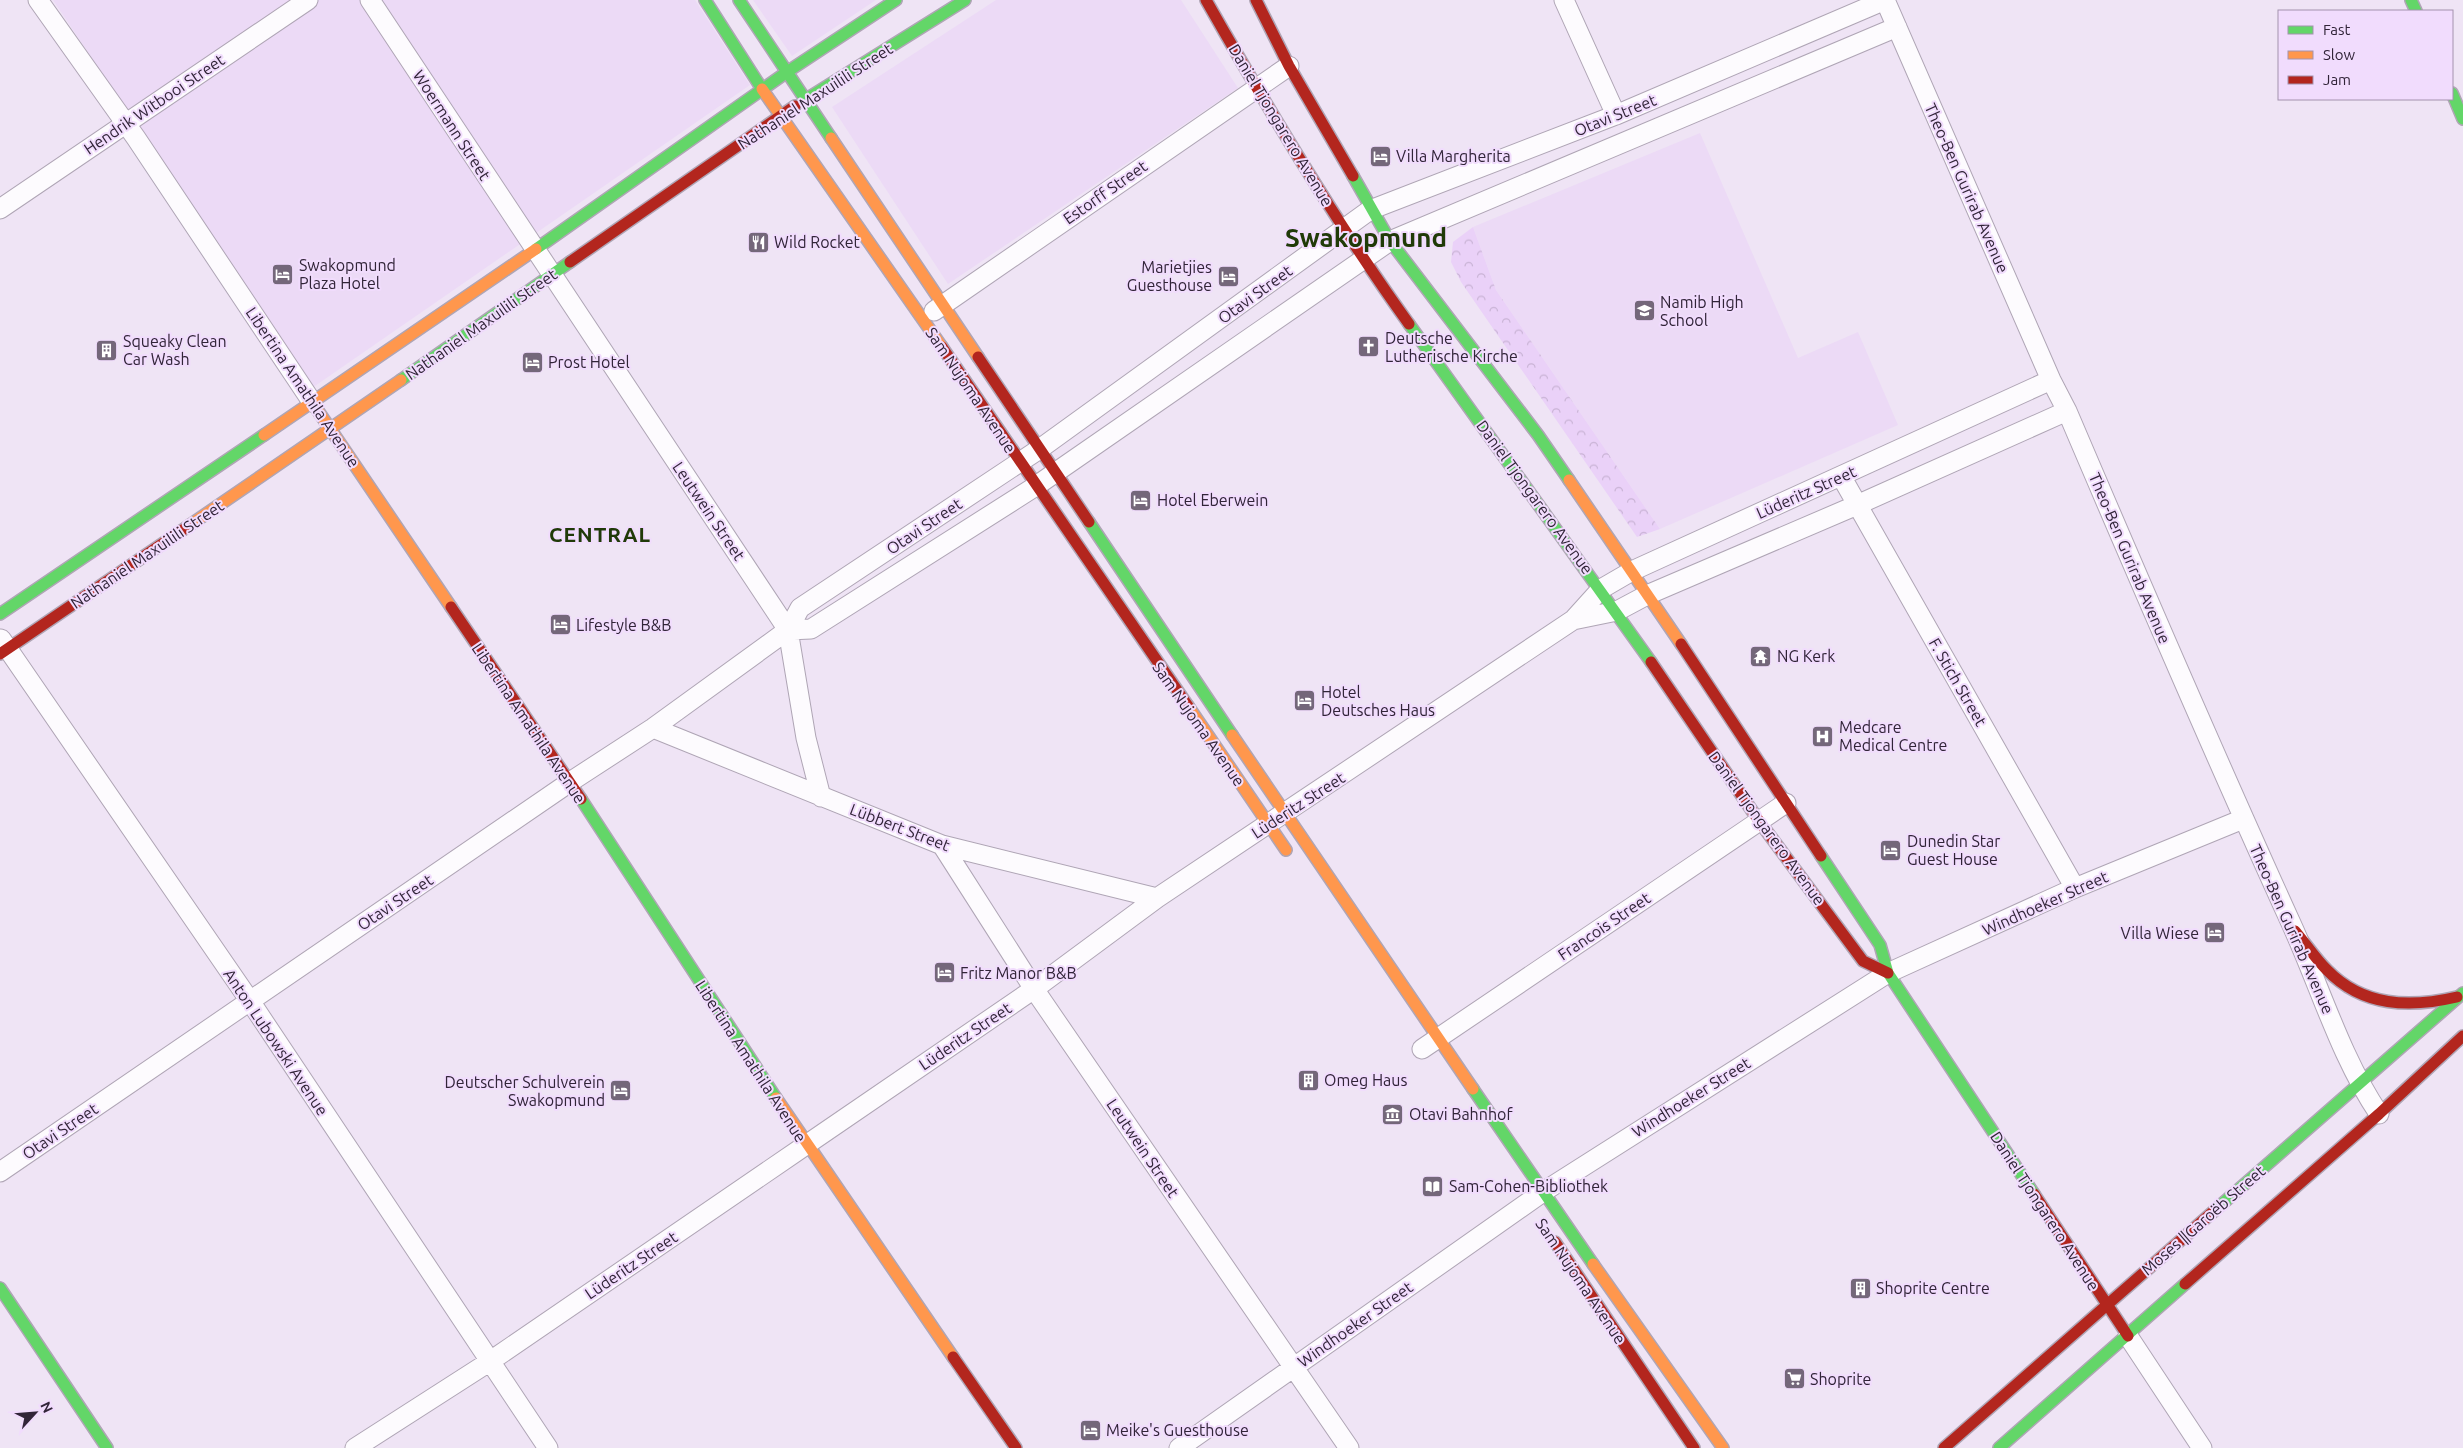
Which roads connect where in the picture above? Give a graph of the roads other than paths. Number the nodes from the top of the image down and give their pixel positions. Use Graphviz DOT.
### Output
graph roads {
  1 [pos="38,0"];
  2 [pos="308,0"];
  3 [pos="370,0"];
  4 [pos="705,0"];
  5 [pos="740,0"];
  6 [pos="896,0"];
  7 [pos="966,0"];
  8 [pos="1206,0"];
  9 [pos="1256,0"];
  10 [pos="1564,0"];
  11 [pos="1885,0"];
  12 [pos="1897,27"];
  13 [pos="1289,66"];
  14 [pos="787,72"];
  15 [pos="1256,88"];
  16 [pos="762,89"];
  17 [pos="2453,95"];
  18 [pos="805,100"];
  19 [pos="1616,115"];
  20 [pos="781,116"];
  21 [pos="2463,119"];
  22 [pos="126,124"];
  23 [pos="0,209"];
  24 [pos="1370,210"];
  25 [pos="1345,229"];
  26 [pos="1390,241"];
  27 [pos="535,250"];
  28 [pos="1364,261"];
  29 [pos="552,275"];
  30 [pos="944,303"];
  31 [pos="923,319"];
  32 [pos="2051,380"];
  33 [pos="312,402"];
  34 [pos="2067,411"];
  35 [pos="330,429"];
  36 [pos="1041,448"];
  37 [pos="1020,462"];
  38 [pos="1057,472"];
  39 [pos="1841,476"];
  40 [pos="1036,486"];
  41 [pos="1857,505"];
  42 [pos="1632,571"];
  43 [pos="1601,589"];
  44 [pos="1647,595"];
  45 [pos="1617,611"];
  46 [pos="0,614"];
  47 [pos="1573,620"];
  48 [pos="788,630"];
  49 [pos="2,647"];
  50 [pos="653,728"];
  51 [pos="570,782"];
  52 [pos="821,797"];
  53 [pos="1786,803"];
  54 [pos="1285,814"];
  55 [pos="2243,819"];
  56 [pos="1759,821"];
  57 [pos="1268,824"];
  58 [pos="942,845"];
  59 [pos="1290,856"];
  60 [pos="2075,888"];
  61 [pos="1157,898"];
  62 [pos="2294,931"];
  63 [pos="1888,973"];
  64 [pos="1034,989"];
  65 [pos="2461,995"];
  66 [pos="250,1001"];
  67 [pos="2463,1036"];
  68 [pos="1438,1038"];
  69 [pos="1422,1049"];
  70 [pos="2359,1085"];
  71 [pos="2379,1114"];
  72 [pos="806,1146"];
  73 [pos="0,1172"];
  74 [pos="1532,1200"];
  75 [pos="1551,1236"];
  76 [pos="0,1288"];
  77 [pos="2106,1304"];
  78 [pos="2128,1336"];
  79 [pos="489,1362"];
  80 [pos="1293,1368"];
  81 [pos="108,1448"];
  82 [pos="355,1448"];
  83 [pos="548,1448"];
  84 [pos="1016,1448"];
  85 [pos="1179,1448"];
  86 [pos="1349,1448"];
  87 [pos="1694,1448"];
  88 [pos="1723,1448"];
  89 [pos="1944,1448"];
  90 [pos="1999,1448"];
  91 [pos="2202,1448"];
  1 -- 22 [label="street, Libertina Amathila Avenue"];
  2 -- 22 [label="street, Hendrik Witbooi Street"];
  3 -- 27 [label="street, Woermann Street"];
  4 -- 16 [label="main road, Sam Nujoma Avenue"];
  5 -- 14 [label="main road, Sam Nujoma Avenue"];
  6 -- 14 [label="main road, Nathaniel Maxuilili Street"];
  7 -- 18 [label="main road, Nathaniel Maxuilili Street"];
  8 -- 15 [label="main road, Daniel Tjongarero Avenue"];
  9 -- 13 [label="main road, Daniel Tjongarero Avenue"];
  10 -- 19 [label="street"];
  11 -- 12 [label="street, Theo-Ben Gurirab Avenue"];
  11 -- 19 [label="street, Otavi Street"];
  12 -- 26 [label="street, Otavi Street"];
  12 -- 32 [label="street, Theo-Ben Gurirab Avenue"];
  13 -- 15 [label="street, Estorff Street"];
  13 -- 24 [label="main road, Daniel Tjongarero Avenue"];
  14 -- 16 [label="main road, Nathaniel Maxuilili Street"];
  14 -- 18 [label="main road, Sam Nujoma Avenue"];
  15 -- 25 [label="main road, Daniel Tjongarero Avenue"];
  15 -- 30 [label="street, Estorff Street"];
  16 -- 20 [label="main road, Sam Nujoma Avenue"];
  16 -- 27 [label="main road, Nathaniel Maxuilili Street"];
  17 -- 21 [label="main road"];
  18 -- 20 [label="main road, Nathaniel Maxuilili Street"];
  18 -- 30 [label="main road, Sam Nujoma Avenue"];
  19 -- 24 [label="street, Otavi Street"];
  20 -- 29 [label="main road, Nathaniel Maxuilili Street"];
  20 -- 31 [label="main road, Sam Nujoma Avenue"];
  22 -- 23 [label="street, Hendrik Witbooi Street"];
  22 -- 33 [label="street, Libertina Amathila Avenue"];
  24 -- 25 [label="street, Otavi Street"];
  24 -- 26 [label="main road, Daniel Tjongarero Avenue"];
  25 -- 28 [label="main road, Daniel Tjongarero Avenue"];
  25 -- 36 [label="street, Otavi Street"];
  26 -- 28 [label="street, Otavi Street"];
  26 -- 42 [label="main road, Daniel Tjongarero Avenue"];
  27 -- 29 [label="street, Leutwein Street"];
  27 -- 33 [label="main road, Nathaniel Maxuilili Street"];
  28 -- 38 [label="street, Otavi Street"];
  28 -- 43 [label="main road, Daniel Tjongarero Avenue"];
  29 -- 35 [label="main road, Nathaniel Maxuilili Street"];
  29 -- 48 [label="street, Leutwein Street"];
  30 -- 31 [label="street, Estorff Street"];
  30 -- 36 [label="main road, Sam Nujoma Avenue"];
  31 -- 37 [label="main road, Sam Nujoma Avenue"];
  32 -- 34 [label="street, Theo-Ben Gurirab Avenue"];
  32 -- 39 [label="street, Lüderitz Street"];
  33 -- 35 [label="main road, Libertina Amathila Avenue"];
  33 -- 46 [label="main road, Nathaniel Maxuilili Street"];
  34 -- 41 [label="street, Lüderitz Street"];
  34 -- 55 [label="street, Theo-Ben Gurirab Avenue"];
  35 -- 49 [label="main road, Nathaniel Maxuilili Street"];
  35 -- 51 [label="main road, Libertina Amathila Avenue"];
  36 -- 37 [label="street, Otavi Street"];
  36 -- 38 [label="main road, Sam Nujoma Avenue"];
  37 -- 40 [label="main road, Sam Nujoma Avenue"];
  37 -- 48 [label="street, Otavi Street"];
  38 -- 40 [label="street, Otavi Street"];
  38 -- 54 [label="main road, Sam Nujoma Avenue"];
  39 -- 41 [label="street, F. Stich Street"];
  39 -- 42 [label="street, Lüderitz Street"];
  40 -- 48 [label="street, Otavi Street"];
  40 -- 57 [label="main road, Sam Nujoma Avenue"];
  41 -- 44 [label="street, Lüderitz Street"];
  41 -- 60 [label="street, F. Stich Street"];
  42 -- 43 [label="street, Lüderitz Street"];
  42 -- 44 [label="main road, Daniel Tjongarero Avenue"];
  43 -- 45 [label="main road, Daniel Tjongarero Avenue"];
  43 -- 47 [label="street, Lüderitz Street"];
  44 -- 45 [label="street, Lüderitz Street"];
  44 -- 53 [label="main road, Daniel Tjongarero Avenue"];
  45 -- 47 [label="street, Lüderitz Street"];
  45 -- 56 [label="main road, Daniel Tjongarero Avenue"];
  47 -- 54 [label="street, Lüderitz Street"];
  48 -- 50 [label="street, Otavi Street"];
  48 -- 52 [label="street, Leutwein Street"];
  49 -- 66 [label="street, Anton Lubowski Avenue"];
  50 -- 51 [label="street, Otavi Street"];
  50 -- 52 [label="street, Lübbert Street"];
  51 -- 66 [label="street, Otavi Street"];
  51 -- 72 [label="main road, Libertina Amathila Avenue"];
  52 -- 58 [label="street, Lübbert Street"];
  53 -- 56 [label="street, Francois Street"];
  53 -- 63 [label="main road, Daniel Tjongarero Avenue"];
  54 -- 57 [label="street, Lüderitz Street"];
  54 -- 68 [label="main road, Sam Nujoma Avenue"];
  55 -- 60 [label="street, Windhoeker Street"];
  55 -- 62 [label="street, Theo-Ben Gurirab Avenue"];
  56 -- 63 [label="main road, Daniel Tjongarero Avenue"];
  56 -- 68 [label="street, Francois Street"];
  57 -- 59 [label="main road, Sam Nujoma Avenue"];
  57 -- 61 [label="street, Lüderitz Street"];
  58 -- 61 [label="street, Lübbert Street"];
  58 -- 64 [label="street, Leutwein Street"];
  60 -- 63 [label="street, Windhoeker Street"];
  61 -- 64 [label="street, Lüderitz Street"];
  62 -- 65 [label="main road"];
  62 -- 70 [label="street, Theo-Ben Gurirab Avenue"];
  63 -- 74 [label="street, Windhoeker Street"];
  63 -- 77 [label="main road, Daniel Tjongarero Avenue"];
  64 -- 72 [label="street, Lüderitz Street"];
  64 -- 80 [label="street, Leutwein Street"];
  65 -- 70 [label="main road, Moses ǁGaroëb Street"];
  66 -- 73 [label="street, Otavi Street"];
  66 -- 79 [label="street, Anton Lubowski Avenue"];
  67 -- 71 [label="main road"];
  68 -- 69 [label="street, Francois Street"];
  68 -- 74 [label="main road, Sam Nujoma Avenue"];
  70 -- 71 [label="street, Theo-Ben Gurirab Avenue"];
  70 -- 77 [label="main road, Moses ǁGaroëb Street"];
  71 -- 78 [label="main road"];
  72 -- 79 [label="street, Lüderitz Street"];
  72 -- 84 [label="main road, Libertina Amathila Avenue"];
  74 -- 80 [label="street, Windhoeker Street"];
  74 -- 88 [label="main road, Sam Nujoma Avenue"];
  75 -- 87 [label="main road, Sam Nujoma Avenue"];
  76 -- 81 [label="main road"];
  77 -- 78 [label="main road, Daniel Tjongarero Avenue"];
  77 -- 89 [label="main road, Moses ǁGaroëb Street"];
  78 -- 90 [label="main road"];
  78 -- 91 [label="street, Daniel Tjongarero Avenue"];
  79 -- 82 [label="street, Lüderitz Street"];
  79 -- 83 [label="street, Anton Lubowski Avenue"];
  80 -- 85 [label="street, Windhoeker Street"];
  80 -- 86 [label="street, Leutwein Street"];
}
